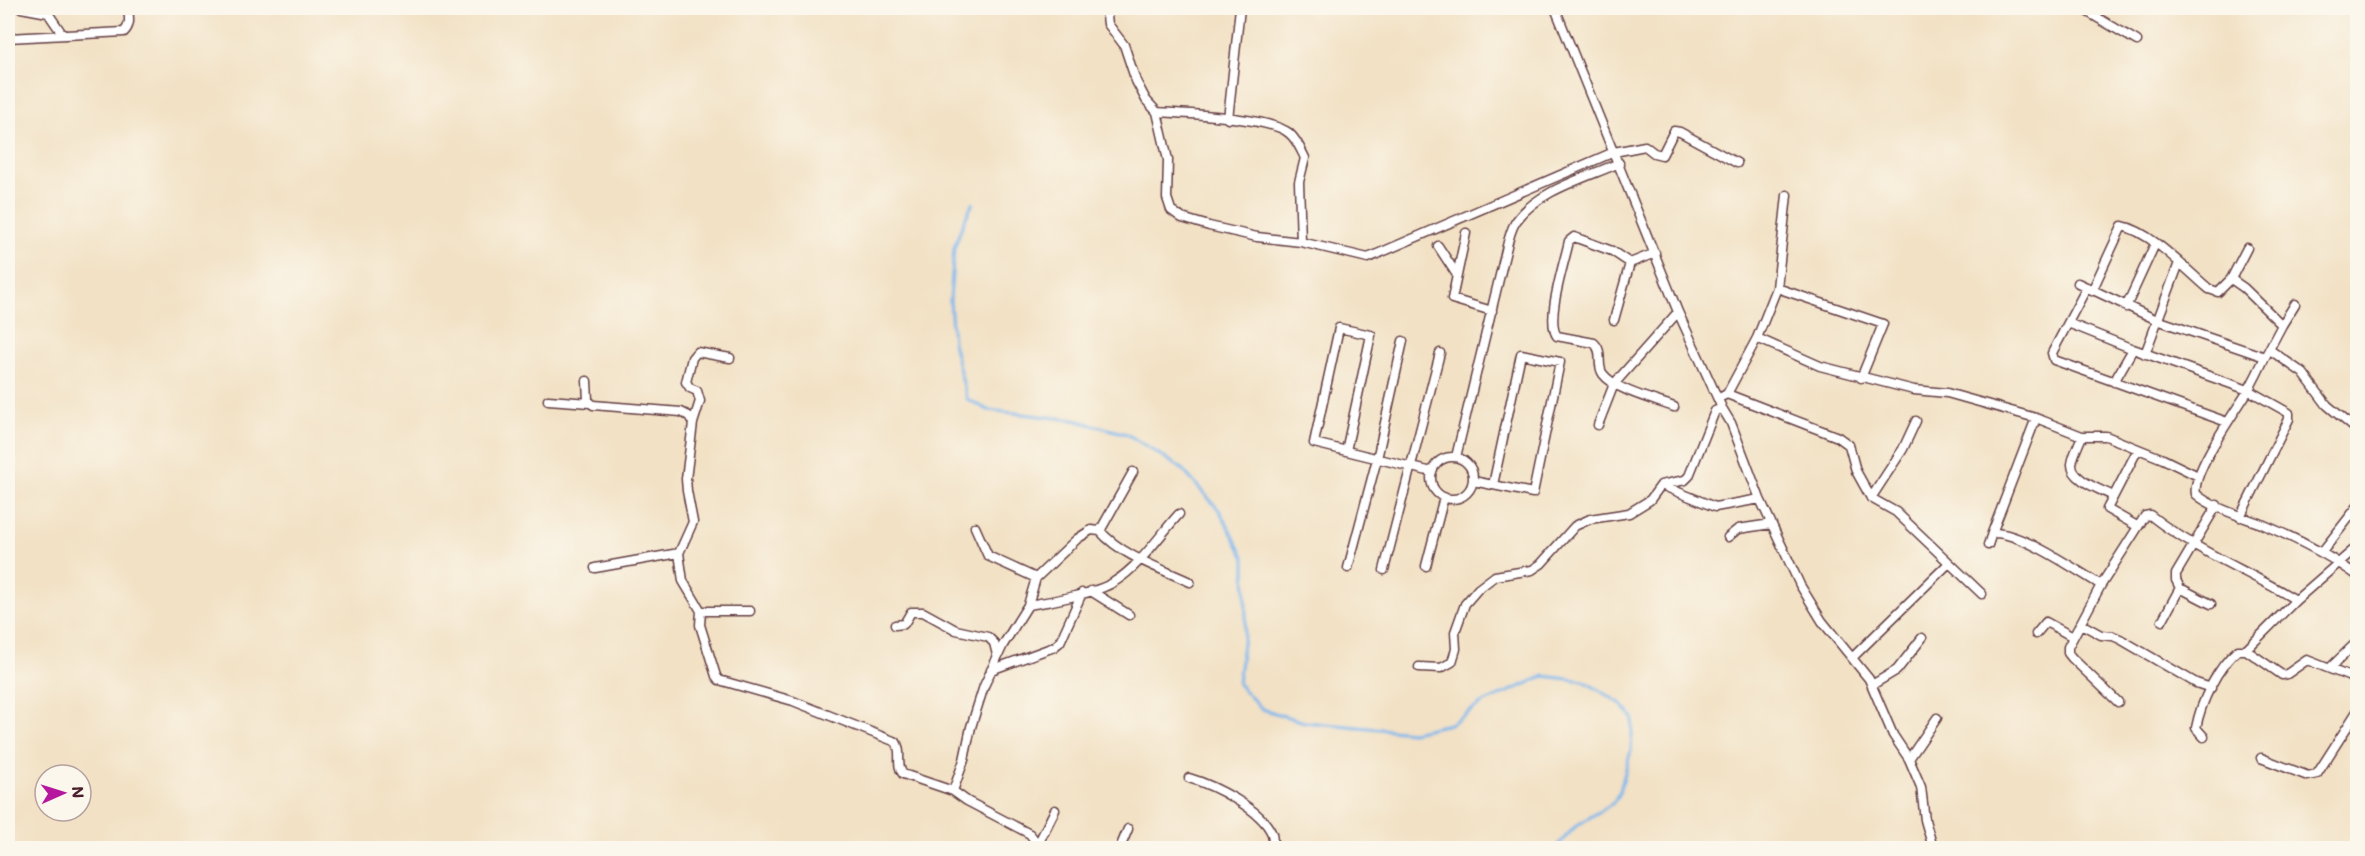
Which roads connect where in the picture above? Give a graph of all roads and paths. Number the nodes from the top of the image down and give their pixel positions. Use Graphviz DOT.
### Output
graph roads {
  1 [pos="21,8"];
  2 [pos="128,8"];
  3 [pos="1106,8"];
  4 [pos="1240,8"];
  5 [pos="1555,8"];
  6 [pos="2082,8"];
  7 [pos="2351,8"];
  8 [pos="2358,11"];
  9 [pos="63,35"];
  10 [pos="8,38"];
  11 [pos="2137,41"];
  12 [pos="1157,112"];
  13 [pos="1228,118"];
  14 [pos="1614,152"];
  15 [pos="1619,163"];
  16 [pos="1737,163"];
  17 [pos="1787,195"];
  18 [pos="1466,233"];
  19 [pos="1301,242"];
  20 [pos="2155,244"];
  21 [pos="1438,246"];
  22 [pos="2247,248"];
  23 [pos="1655,253"];
  24 [pos="1630,263"];
  25 [pos="2179,263"];
  26 [pos="1457,274"];
  27 [pos="2231,279"];
  28 [pos="2078,284"];
  29 [pos="1777,288"];
  30 [pos="2090,289"];
  31 [pos="2295,304"];
  32 [pos="2126,307"];
  33 [pos="1492,311"];
  34 [pos="1678,312"];
  35 [pos="1614,320"];
  36 [pos="2157,321"];
  37 [pos="2068,323"];
  38 [pos="2282,326"];
  39 [pos="1757,338"];
  40 [pos="1403,341"];
  41 [pos="2133,349"];
  42 [pos="1440,353"];
  43 [pos="2145,354"];
  44 [pos="2267,354"];
  45 [pos="730,358"];
  46 [pos="1862,378"];
  47 [pos="587,381"];
  48 [pos="2114,382"];
  49 [pos="1614,384"];
  50 [pos="2248,390"];
  51 [pos="1727,394"];
  52 [pos="1719,399"];
  53 [pos="548,400"];
  54 [pos="590,403"];
  55 [pos="1674,407"];
  56 [pos="1722,408"];
  57 [pos="2036,418"];
  58 [pos="1916,421"];
  59 [pos="2227,422"];
  60 [pos="693,423"];
  61 [pos="1598,425"];
  62 [pos="2358,431"];
  63 [pos="2082,436"];
  64 [pos="2138,449"];
  65 [pos="1346,451"];
  66 [pos="1456,457"];
  67 [pos="1377,459"];
  68 [pos="1412,467"];
  69 [pos="1133,472"];
  70 [pos="1432,472"];
  71 [pos="2198,476"];
  72 [pos="1473,481"];
  73 [pos="1493,485"];
  74 [pos="1661,485"];
  75 [pos="1444,496"];
  76 [pos="2113,496"];
  77 [pos="1871,498"];
  78 [pos="1760,499"];
  79 [pos="2217,505"];
  80 [pos="2358,506"];
  81 [pos="1179,514"];
  82 [pos="2240,518"];
  83 [pos="1771,524"];
  84 [pos="2137,526"];
  85 [pos="975,527"];
  86 [pos="1100,531"];
  87 [pos="1992,533"];
  88 [pos="1728,537"];
  89 [pos="1988,545"];
  90 [pos="2194,545"];
  91 [pos="2358,546"];
  92 [pos="2322,552"];
  93 [pos="679,553"];
  94 [pos="1140,559"];
  95 [pos="2340,562"];
  96 [pos="1949,563"];
  97 [pos="1426,566"];
  98 [pos="595,568"];
  99 [pos="1348,568"];
  100 [pos="1383,570"];
  101 [pos="2358,576"];
  102 [pos="1036,578"];
  103 [pos="1190,582"];
  104 [pos="2101,585"];
  105 [pos="2180,588"];
  106 [pos="1087,592"];
  107 [pos="1982,594"];
  108 [pos="2296,600"];
  109 [pos="2211,604"];
  110 [pos="1028,605"];
  111 [pos="701,611"];
  112 [pos="750,611"];
  113 [pos="1129,615"];
  114 [pos="2162,621"];
  115 [pos="2080,624"];
  116 [pos="895,625"];
  117 [pos="2036,634"];
  118 [pos="2073,637"];
  119 [pos="1922,638"];
  120 [pos="2358,641"];
  121 [pos="2246,650"];
  122 [pos="998,656"];
  123 [pos="1853,657"];
  124 [pos="1419,667"];
  125 [pos="2330,668"];
  126 [pos="991,670"];
  127 [pos="2358,680"];
  128 [pos="1872,685"];
  129 [pos="2211,688"];
  130 [pos="2118,702"];
  131 [pos="2358,710"];
  132 [pos="1937,718"];
  133 [pos="2204,737"];
  134 [pos="2261,758"];
  135 [pos="1909,759"];
  136 [pos="1189,778"];
  137 [pos="953,791"];
  138 [pos="1055,810"];
  139 [pos="1128,829"];
  140 [pos="1036,847"];
  141 [pos="1121,848"];
  142 [pos="1932,848"];
  143 [pos="1273,849"];
  1 -- 9 [label="street"];
  2 -- 9 [label="street"];
  3 -- 12 [label="street"];
  4 -- 13 [label="street"];
  5 -- 14 [label="street"];
  6 -- 11 [label="street"];
  7 -- 8 [label="street"];
  9 -- 10 [label="street"];
  12 -- 13 [label="street"];
  12 -- 19 [label="street"];
  13 -- 19 [label="street"];
  14 -- 15 [label="street"];
  14 -- 16 [label="street"];
  14 -- 19 [label="street"];
  15 -- 23 [label="street"];
  15 -- 33 [label="street"];
  17 -- 29 [label="street"];
  18 -- 26 [label="street"];
  20 -- 25 [label="street"];
  20 -- 30 [label="street"];
  20 -- 32 [label="street"];
  21 -- 26 [label="street"];
  22 -- 27 [label="street"];
  23 -- 24 [label="street"];
  23 -- 34 [label="street"];
  24 -- 35 [label="street"];
  24 -- 49 [label="street"];
  25 -- 27 [label="street"];
  25 -- 36 [label="street"];
  26 -- 33 [label="street"];
  27 -- 38 [label="street"];
  28 -- 30 [label="street"];
  29 -- 39 [label="street"];
  29 -- 46 [label="street"];
  30 -- 32 [label="street"];
  30 -- 37 [label="street"];
  31 -- 38 [label="street"];
  32 -- 36 [label="street"];
  33 -- 66 [label="street"];
  34 -- 49 [label="street"];
  34 -- 52 [label="street"];
  36 -- 43 [label="street"];
  36 -- 44 [label="street"];
  37 -- 41 [label="street"];
  37 -- 48 [label="street"];
  38 -- 44 [label="street"];
  39 -- 46 [label="street"];
  39 -- 51 [label="street"];
  40 -- 67 [label="street"];
  41 -- 43 [label="street"];
  41 -- 48 [label="street"];
  42 -- 68 [label="street"];
  43 -- 50 [label="street"];
  44 -- 50 [label="street"];
  44 -- 62 [label="street"];
  45 -- 60 [label="street"];
  46 -- 57 [label="street"];
  47 -- 54 [label="street"];
  48 -- 59 [label="street"];
  49 -- 55 [label="street"];
  49 -- 61 [label="street"];
  50 -- 59 [label="street"];
  50 -- 82 [label="street"];
  51 -- 52 [label="street"];
  51 -- 77 [label="street"];
  52 -- 56 [label="street"];
  53 -- 54 [label="street"];
  54 -- 60 [label="street"];
  56 -- 74 [label="street"];
  56 -- 78 [label="street"];
  57 -- 63 [label="street"];
  57 -- 87 [label="street"];
  58 -- 77 [label="street"];
  59 -- 71 [label="street"];
  60 -- 93 [label="street"];
  63 -- 64 [label="street"];
  63 -- 76 [label="street"];
  64 -- 71 [label="street"];
  64 -- 76 [label="street"];
  65 -- 65 [label="street"];
  65 -- 67 [label="street"];
  66 -- 70 [label="street"];
  66 -- 72 [label="street"];
  67 -- 68 [label="street"];
  67 -- 99 [label="street"];
  68 -- 70 [label="street"];
  68 -- 100 [label="street"];
  69 -- 86 [label="street"];
  70 -- 75 [label="street"];
  71 -- 79 [label="street"];
  72 -- 73 [label="street"];
  72 -- 75 [label="street"];
  73 -- 73 [label="street"];
  74 -- 78 [label="street"];
  74 -- 124 [label="street"];
  75 -- 97 [label="street"];
  76 -- 84 [label="street"];
  77 -- 96 [label="street"];
  78 -- 83 [label="street"];
  79 -- 82 [label="street"];
  79 -- 90 [label="street"];
  80 -- 92 [label="street"];
  81 -- 94 [label="street"];
  82 -- 92 [label="street"];
  83 -- 88 [label="street"];
  83 -- 123 [label="street"];
  84 -- 90 [label="street"];
  84 -- 104 [label="street"];
  85 -- 102 [label="street"];
  86 -- 94 [label="street"];
  86 -- 102 [label="street"];
  87 -- 89 [label="street"];
  87 -- 104 [label="street"];
  90 -- 105 [label="street"];
  90 -- 108 [label="street"];
  91 -- 95 [label="street"];
  92 -- 95 [label="street"];
  93 -- 98 [label="street"];
  93 -- 111 [label="street"];
  94 -- 103 [label="street"];
  94 -- 106 [label="street"];
  95 -- 101 [label="street"];
  95 -- 108 [label="street"];
  96 -- 107 [label="street"];
  96 -- 123 [label="street"];
  102 -- 110 [label="street"];
  104 -- 115 [label="street"];
  105 -- 109 [label="street"];
  105 -- 114 [label="street"];
  106 -- 110 [label="street"];
  106 -- 113 [label="street"];
  106 -- 126 [label="street"];
  108 -- 121 [label="street"];
  110 -- 122 [label="street"];
  111 -- 112 [label="street"];
  111 -- 137 [label="street"];
  115 -- 118 [label="street"];
  115 -- 129 [label="street"];
  116 -- 122 [label="street"];
  117 -- 118 [label="street"];
  118 -- 130 [label="street"];
  119 -- 128 [label="street"];
  120 -- 125 [label="street"];
  121 -- 125 [label="street"];
  121 -- 129 [label="street"];
  122 -- 126 [label="street"];
  123 -- 128 [label="street"];
  125 -- 127 [label="street"];
  126 -- 137 [label="street"];
  128 -- 135 [label="street"];
  129 -- 133 [label="street"];
  131 -- 134 [label="street"];
  132 -- 135 [label="street"];
  135 -- 142 [label="street"];
  136 -- 143 [label="street"];
  137 -- 140 [label="street"];
  138 -- 140 [label="street"];
  139 -- 141 [label="street"];
}
